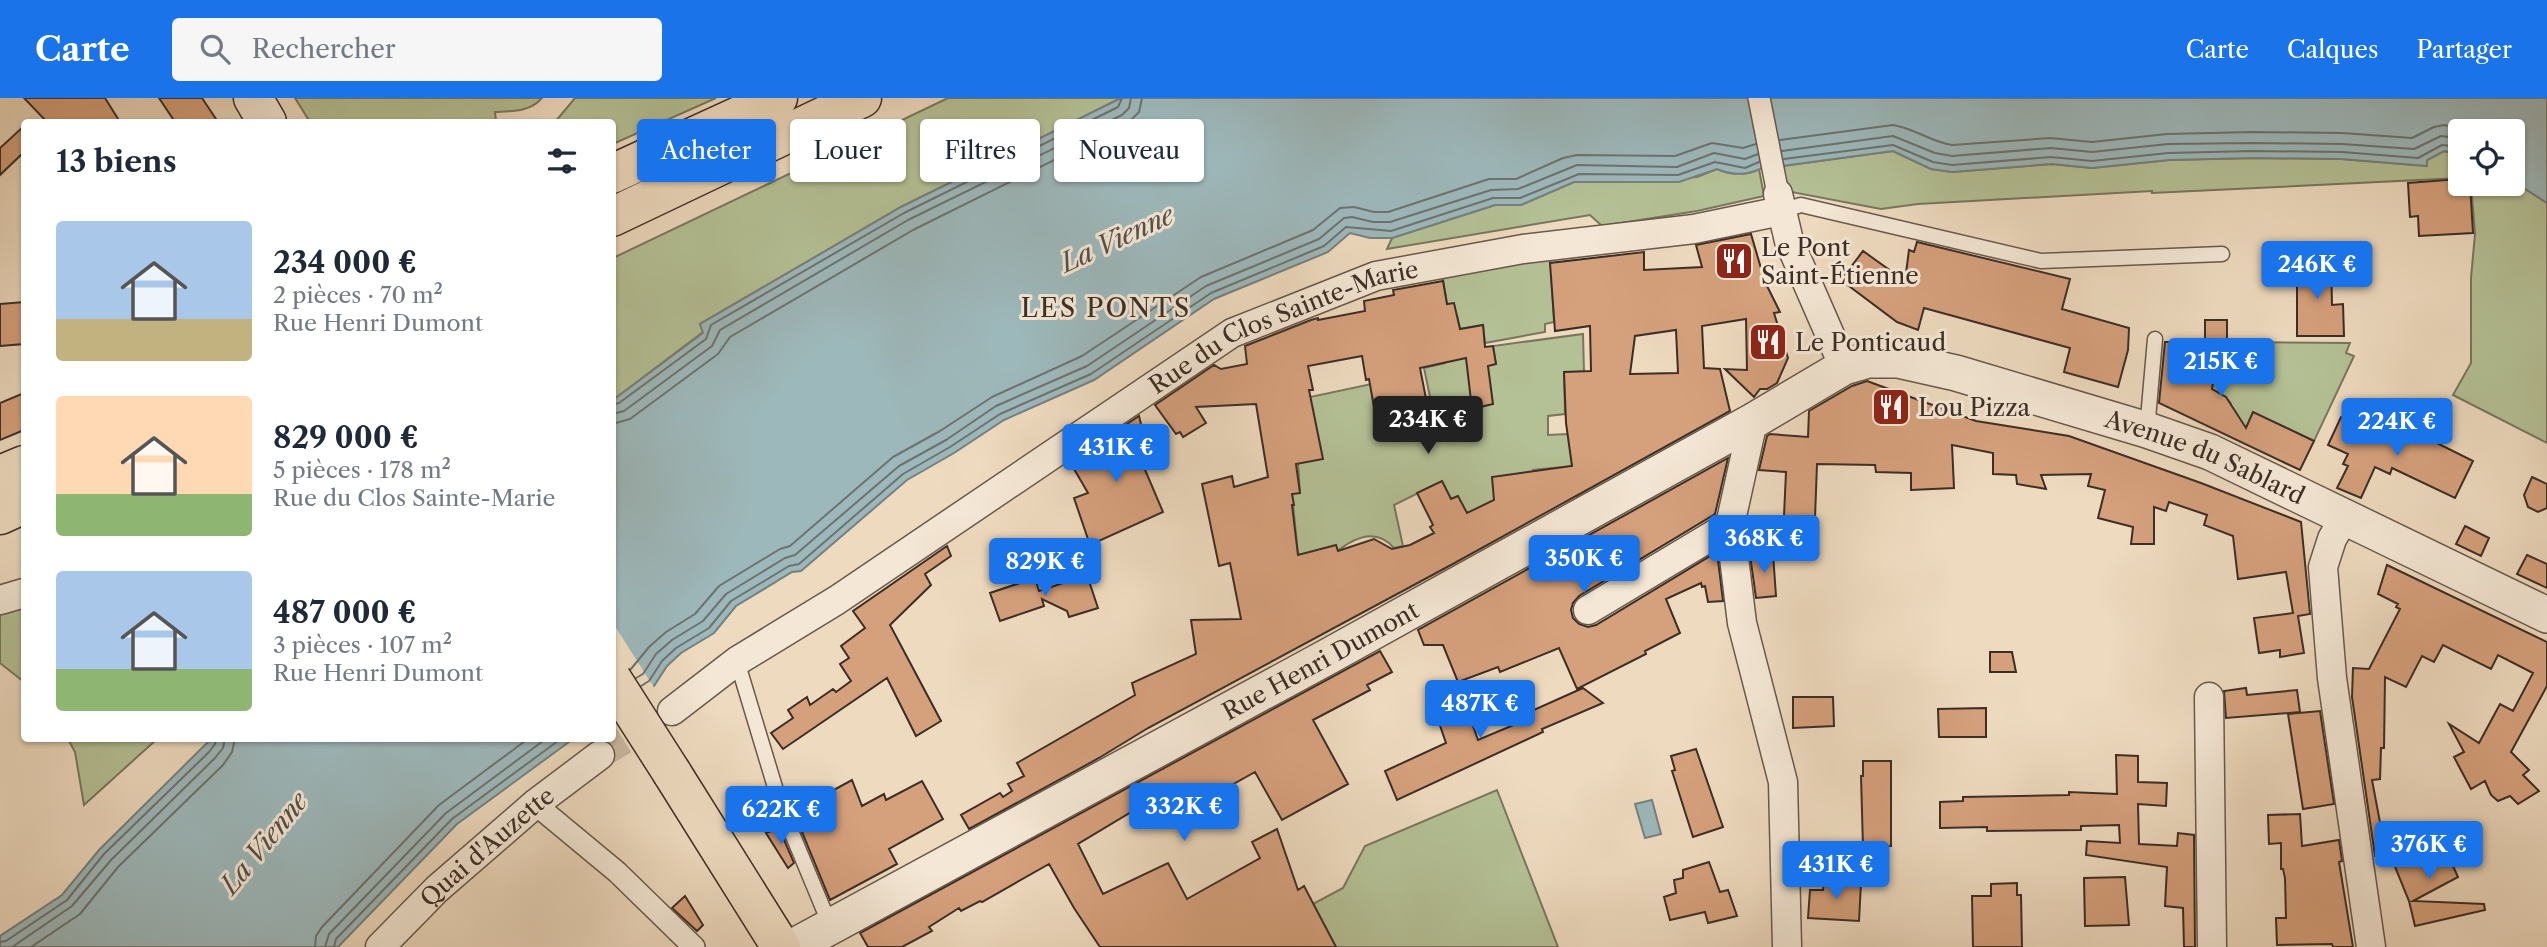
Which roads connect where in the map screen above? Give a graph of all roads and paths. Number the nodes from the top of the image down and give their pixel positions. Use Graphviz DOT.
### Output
graph roads {
  1 [pos="253,98"];
  2 [pos="778,98"];
  3 [pos="862,98"];
  4 [pos="1759,98"];
  5 [pos="265,119"];
  6 [pos="616,172"];
  7 [pos="1780,203"];
  8 [pos="616,215"];
  9 [pos="2222,254"];
  10 [pos="2155,339"];
  11 [pos="1844,367"];
  12 [pos="1753,421"];
  13 [pos="2147,430"];
  14 [pos="21,465"];
  15 [pos="0,475"];
  16 [pos="21,505"];
  17 [pos="0,515"];
  18 [pos="2346,516"];
  19 [pos="1730,525"];
  20 [pos="21,594"];
  21 [pos="0,600"];
  22 [pos="1588,610"];
  23 [pos="2547,615"];
  24 [pos="737,661"];
  25 [pos="616,685"];
  26 [pos="2209,697"];
  27 [pos="672,712"];
  28 [pos="600,755"];
  29 [pos="535,804"];
  30 [pos="831,926"];
  31 [pos="380,947"];
  32 [pos="694,947"];
  33 [pos="781,947"];
  34 [pos="793,947"];
  35 [pos="1787,947"];
  36 [pos="2212,947"];
  37 [pos="2371,947"];
  1 -- 5 [label="main road"];
  2 -- 6 [label="main road"];
  3 -- 8 [label="main road"];
  4 -- 7 [label="street"];
  7 -- 9 [label="lane"];
  7 -- 11 [label="street"];
  7 -- 24 [label="street, Rue du Clos Sainte-Marie"];
  10 -- 13 [label="lane"];
  11 -- 12 [label="street, Rue Henri Dumont"];
  11 -- 13 [label="street, Avenue du Sablard"];
  12 -- 19 [label="street"];
  12 -- 30 [label="street, Rue Henri Dumont"];
  13 -- 18 [label="street, Avenue du Sablard"];
  14 -- 15 [label="main road"];
  16 -- 17 [label="main road"];
  18 -- 23 [label="street, Avenue du Sablard"];
  18 -- 37 [label="street"];
  19 -- 22 [label="street"];
  19 -- 35 [label="street"];
  20 -- 21 [label="street"];
  24 -- 27 [label="street, Rue du Clos Sainte-Marie"];
  24 -- 30 [label="lane"];
  25 -- 33 [label="main road, bridge"];
  26 -- 36 [label="street"];
  28 -- 29 [label="street, Quai d'Auzette"];
  29 -- 31 [label="street, Quai d'Auzette"];
  29 -- 32 [label="street"];
  30 -- 34 [label="street, Rue Henri Dumont"];
}
